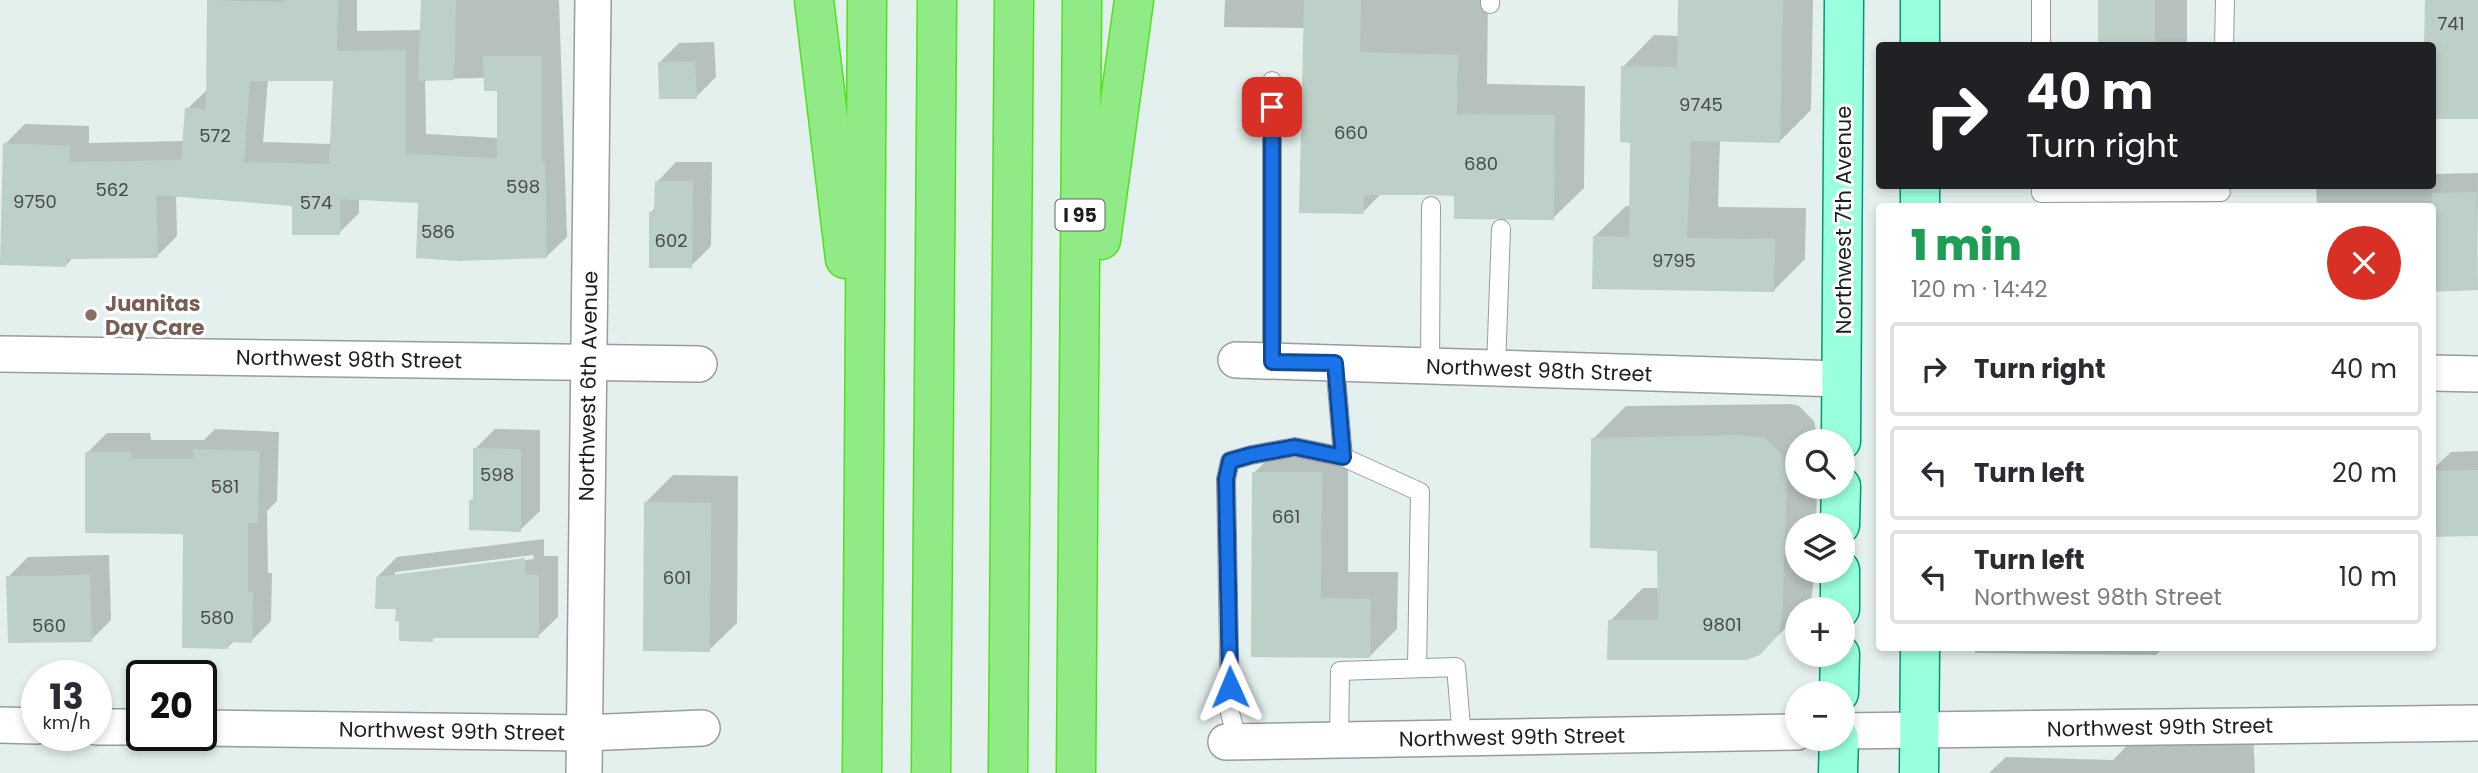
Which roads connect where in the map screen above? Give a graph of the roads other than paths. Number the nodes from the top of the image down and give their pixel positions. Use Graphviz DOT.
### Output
graph roads {
  1 [pos="593,0"];
  2 [pos="814,0"];
  3 [pos="867,0"];
  4 [pos="937,0"];
  5 [pos="1014,0"];
  6 [pos="1082,0"];
  7 [pos="1134,0"];
  8 [pos="1844,0"];
  9 [pos="1920,0"];
  10 [pos="2041,0"];
  11 [pos="2225,0"];
  12 [pos="1920,42"];
  13 [pos="2041,42"];
  14 [pos="2224,42"];
  15 [pos="1272,81"];
  16 [pos="2040,189"];
  17 [pos="2221,195"];
  18 [pos="1431,206"];
  19 [pos="1501,229"];
  20 [pos="0,354"];
  21 [pos="1236,360"];
  22 [pos="1272,362"];
  23 [pos="1335,363"];
  24 [pos="587,364"];
  25 [pos="699,364"];
  26 [pos="1430,366"];
  27 [pos="1496,368"];
  28 [pos="2436,373"];
  29 [pos="2478,374"];
  30 [pos="1841,379"];
  31 [pos="864,419"];
  32 [pos="1079,429"];
  33 [pos="1841,429"];
  34 [pos="1343,457"];
  35 [pos="1920,651"];
  36 [pos="1417,668"];
  37 [pos="2478,723"];
  38 [pos="0,725"];
  39 [pos="21,726"];
  40 [pos="217,728"];
  41 [pos="702,728"];
  42 [pos="1920,730"];
  43 [pos="1855,731"];
  44 [pos="1785,732"];
  45 [pos="584,733"];
  46 [pos="1462,738"];
  47 [pos="1339,740"];
  48 [pos="1232,742"];
  49 [pos="1839,751"];
  50 [pos="584,773"];
  51 [pos="862,773"];
  52 [pos="931,773"];
  53 [pos="1008,773"];
  54 [pos="1076,773"];
  55 [pos="1838,773"];
  56 [pos="1919,773"];
  1 -- 24 [label="street, Northwest 6th Avenue"];
  2 -- 31 [label="highway"];
  3 -- 31 [label="highway"];
  4 -- 52 [label="highway"];
  5 -- 53 [label="highway"];
  6 -- 32 [label="highway, I 95"];
  7 -- 32 [label="highway"];
  8 -- 30 [label="main road, Northwest 7th Avenue"];
  9 -- 12 [label="main road"];
  10 -- 13 [label="lane"];
  11 -- 14 [label="lane"];
  15 -- 22 [label="lane"];
  16 -- 17 [label="lane"];
  18 -- 26 [label="lane"];
  19 -- 27 [label="lane"];
  20 -- 24 [label="street, Northwest 98th Street"];
  21 -- 22 [label="street, Northwest 98th Street"];
  22 -- 23 [label="street, Northwest 98th Street"];
  23 -- 26 [label="street, Northwest 98th Street"];
  23 -- 34 [label="lane"];
  24 -- 25 [label="street, Northwest 98th Street"];
  24 -- 45 [label="street, Northwest 6th Avenue"];
  26 -- 27 [label="street, Northwest 98th Street"];
  27 -- 30 [label="street, Northwest 98th Street"];
  28 -- 29 [label="street"];
  30 -- 33 [label="main road, Northwest 7th Avenue"];
  31 -- 51 [label="highway"];
  32 -- 54 [label="highway, I 95"];
  34 -- 36 [label="lane"];
  34 -- 48 [label="lane"];
  35 -- 42 [label="main road"];
  36 -- 46 [label="lane"];
  36 -- 47 [label="lane"];
  37 -- 42 [label="street, Northwest 99th Street"];
  38 -- 39 [label="street"];
  40 -- 45 [label="street, Northwest 99th Street"];
  41 -- 45 [label="street, Northwest 99th Street"];
  42 -- 43 [label="street, Northwest 99th Street"];
  42 -- 56 [label="main road"];
  44 -- 46 [label="street, Northwest 99th Street"];
  45 -- 50 [label="street, Northwest 6th Avenue"];
  46 -- 47 [label="street, Northwest 99th Street"];
  47 -- 48 [label="street, Northwest 99th Street"];
  49 -- 55 [label="main road"];
}
